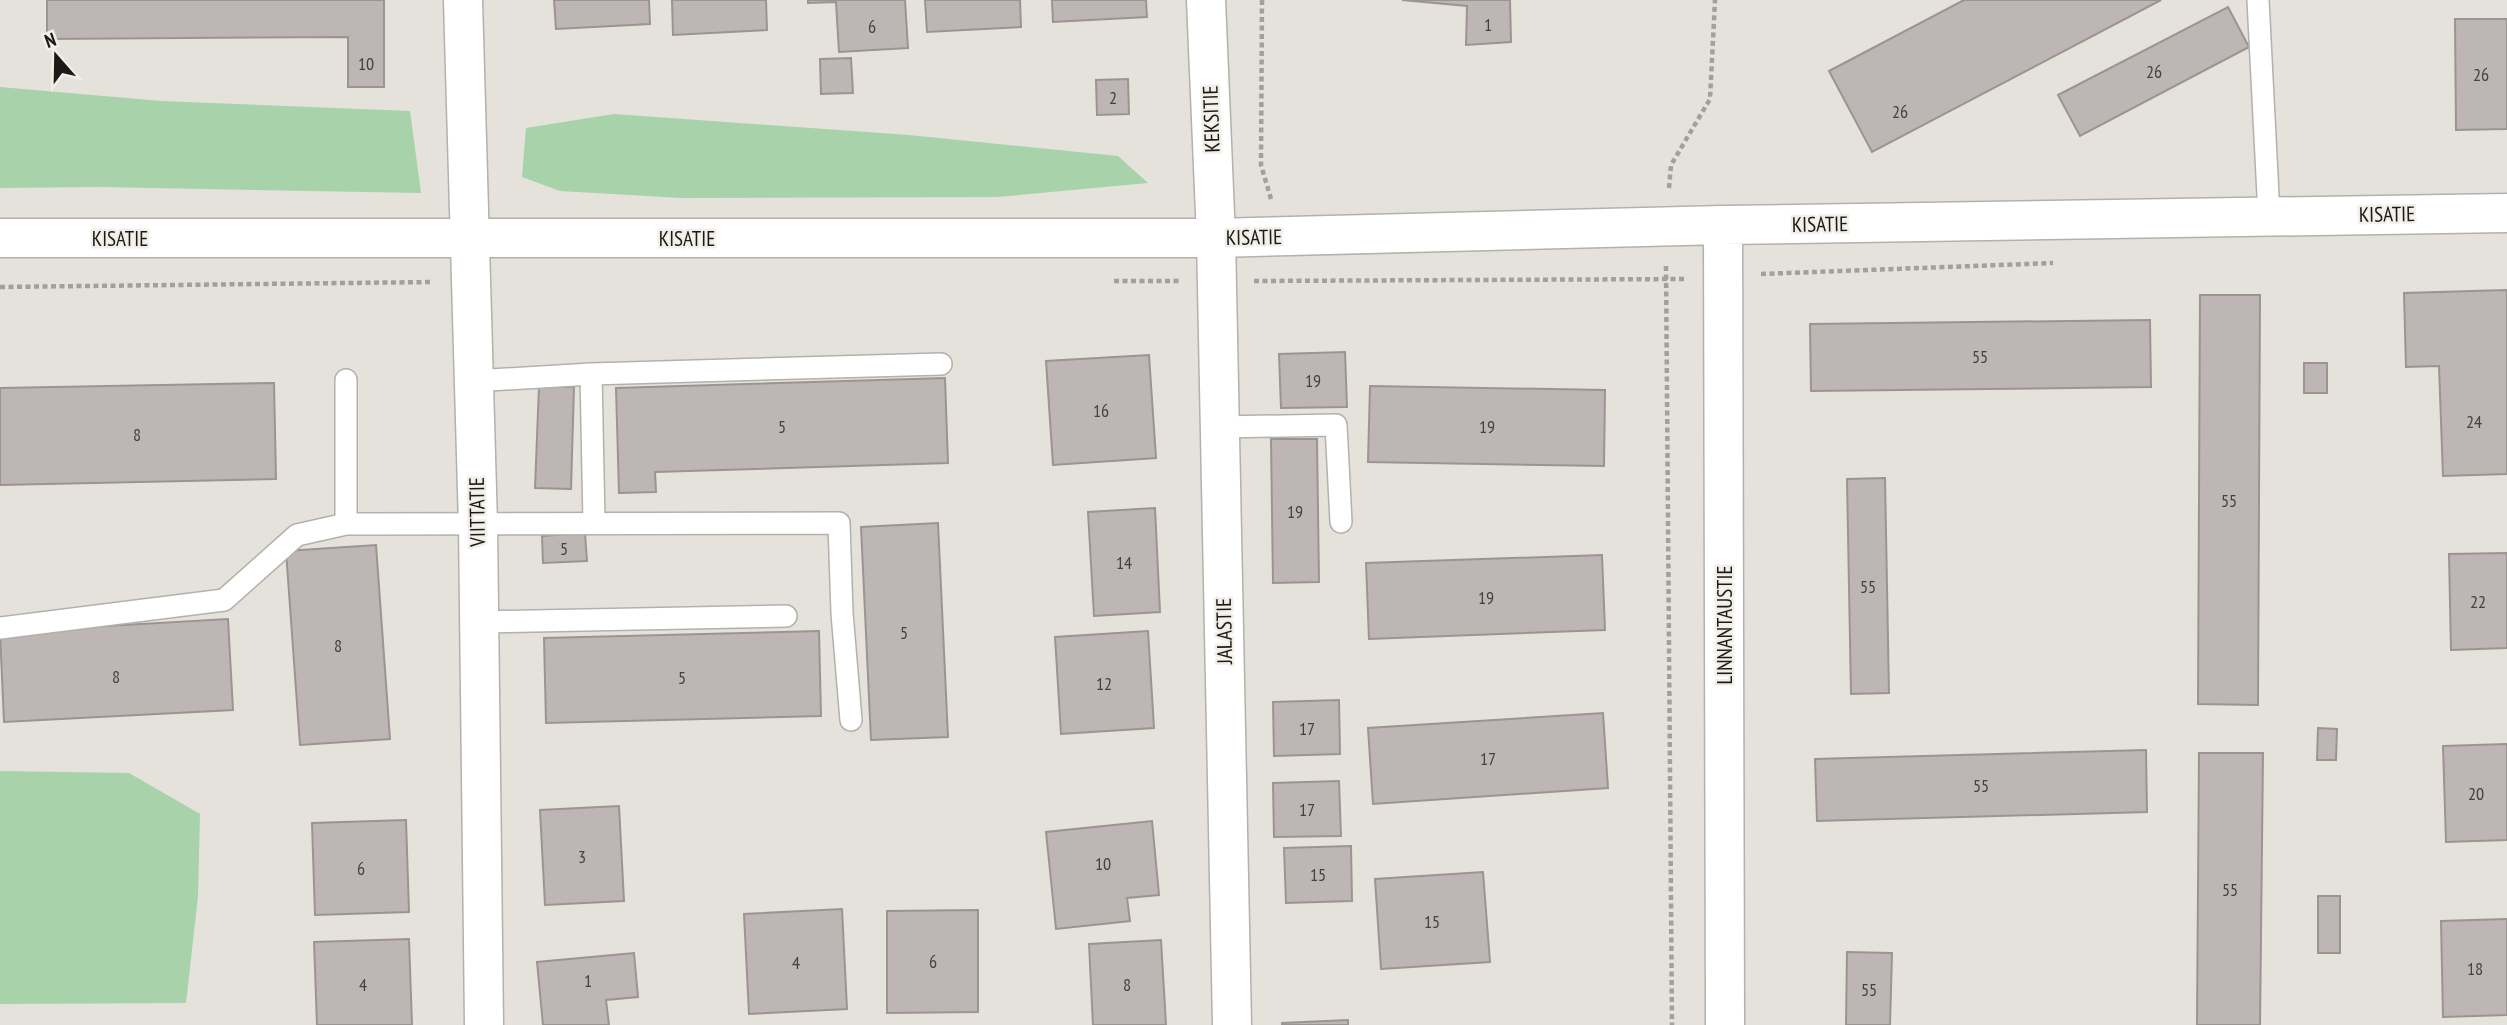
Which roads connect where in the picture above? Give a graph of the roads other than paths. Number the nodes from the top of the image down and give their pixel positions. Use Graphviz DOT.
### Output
graph roads {
  1 [pos="463,0"];
  2 [pos="1206,0"];
  3 [pos="2258,0"];
  4 [pos="2507,212"];
  5 [pos="2269,215"];
  6 [pos="1723,225"];
  7 [pos="0,238"];
  8 [pos="469,238"];
  9 [pos="1216,238"];
  10 [pos="941,364"];
  11 [pos="592,374"];
  12 [pos="346,380"];
  13 [pos="473,381"];
  14 [pos="1220,427"];
  15 [pos="1340,522"];
  16 [pos="594,523"];
  17 [pos="346,524"];
  18 [pos="478,525"];
  19 [pos="786,616"];
  20 [pos="478,622"];
  21 [pos="0,628"];
  22 [pos="851,720"];
  23 [pos="484,1025"];
  24 [pos="1232,1025"];
  25 [pos="1725,1025"];
  1 -- 8 [label="street, VIITTATIE"];
  2 -- 9 [label="street, KEKSITIE"];
  3 -- 5 [label="lane"];
  4 -- 5 [label="street, KISATIE"];
  5 -- 6 [label="street, KISATIE"];
  6 -- 9 [label="street, KISATIE"];
  6 -- 25 [label="street, LINNANTAUSTIE"];
  7 -- 8 [label="street, KISATIE"];
  8 -- 9 [label="street, KISATIE"];
  8 -- 13 [label="street, VIITTATIE"];
  9 -- 14 [label="street, JALASTIE"];
  10 -- 11 [label="lane"];
  11 -- 13 [label="lane"];
  11 -- 16 [label="lane"];
  12 -- 17 [label="lane"];
  13 -- 18 [label="street, VIITTATIE"];
  14 -- 15 [label="lane"];
  14 -- 24 [label="street, JALASTIE"];
  16 -- 18 [label="lane"];
  16 -- 22 [label="lane"];
  17 -- 18 [label="lane"];
  17 -- 21 [label="lane"];
  18 -- 20 [label="street, VIITTATIE"];
  19 -- 20 [label="lane"];
  20 -- 23 [label="street, VIITTATIE"];
}
